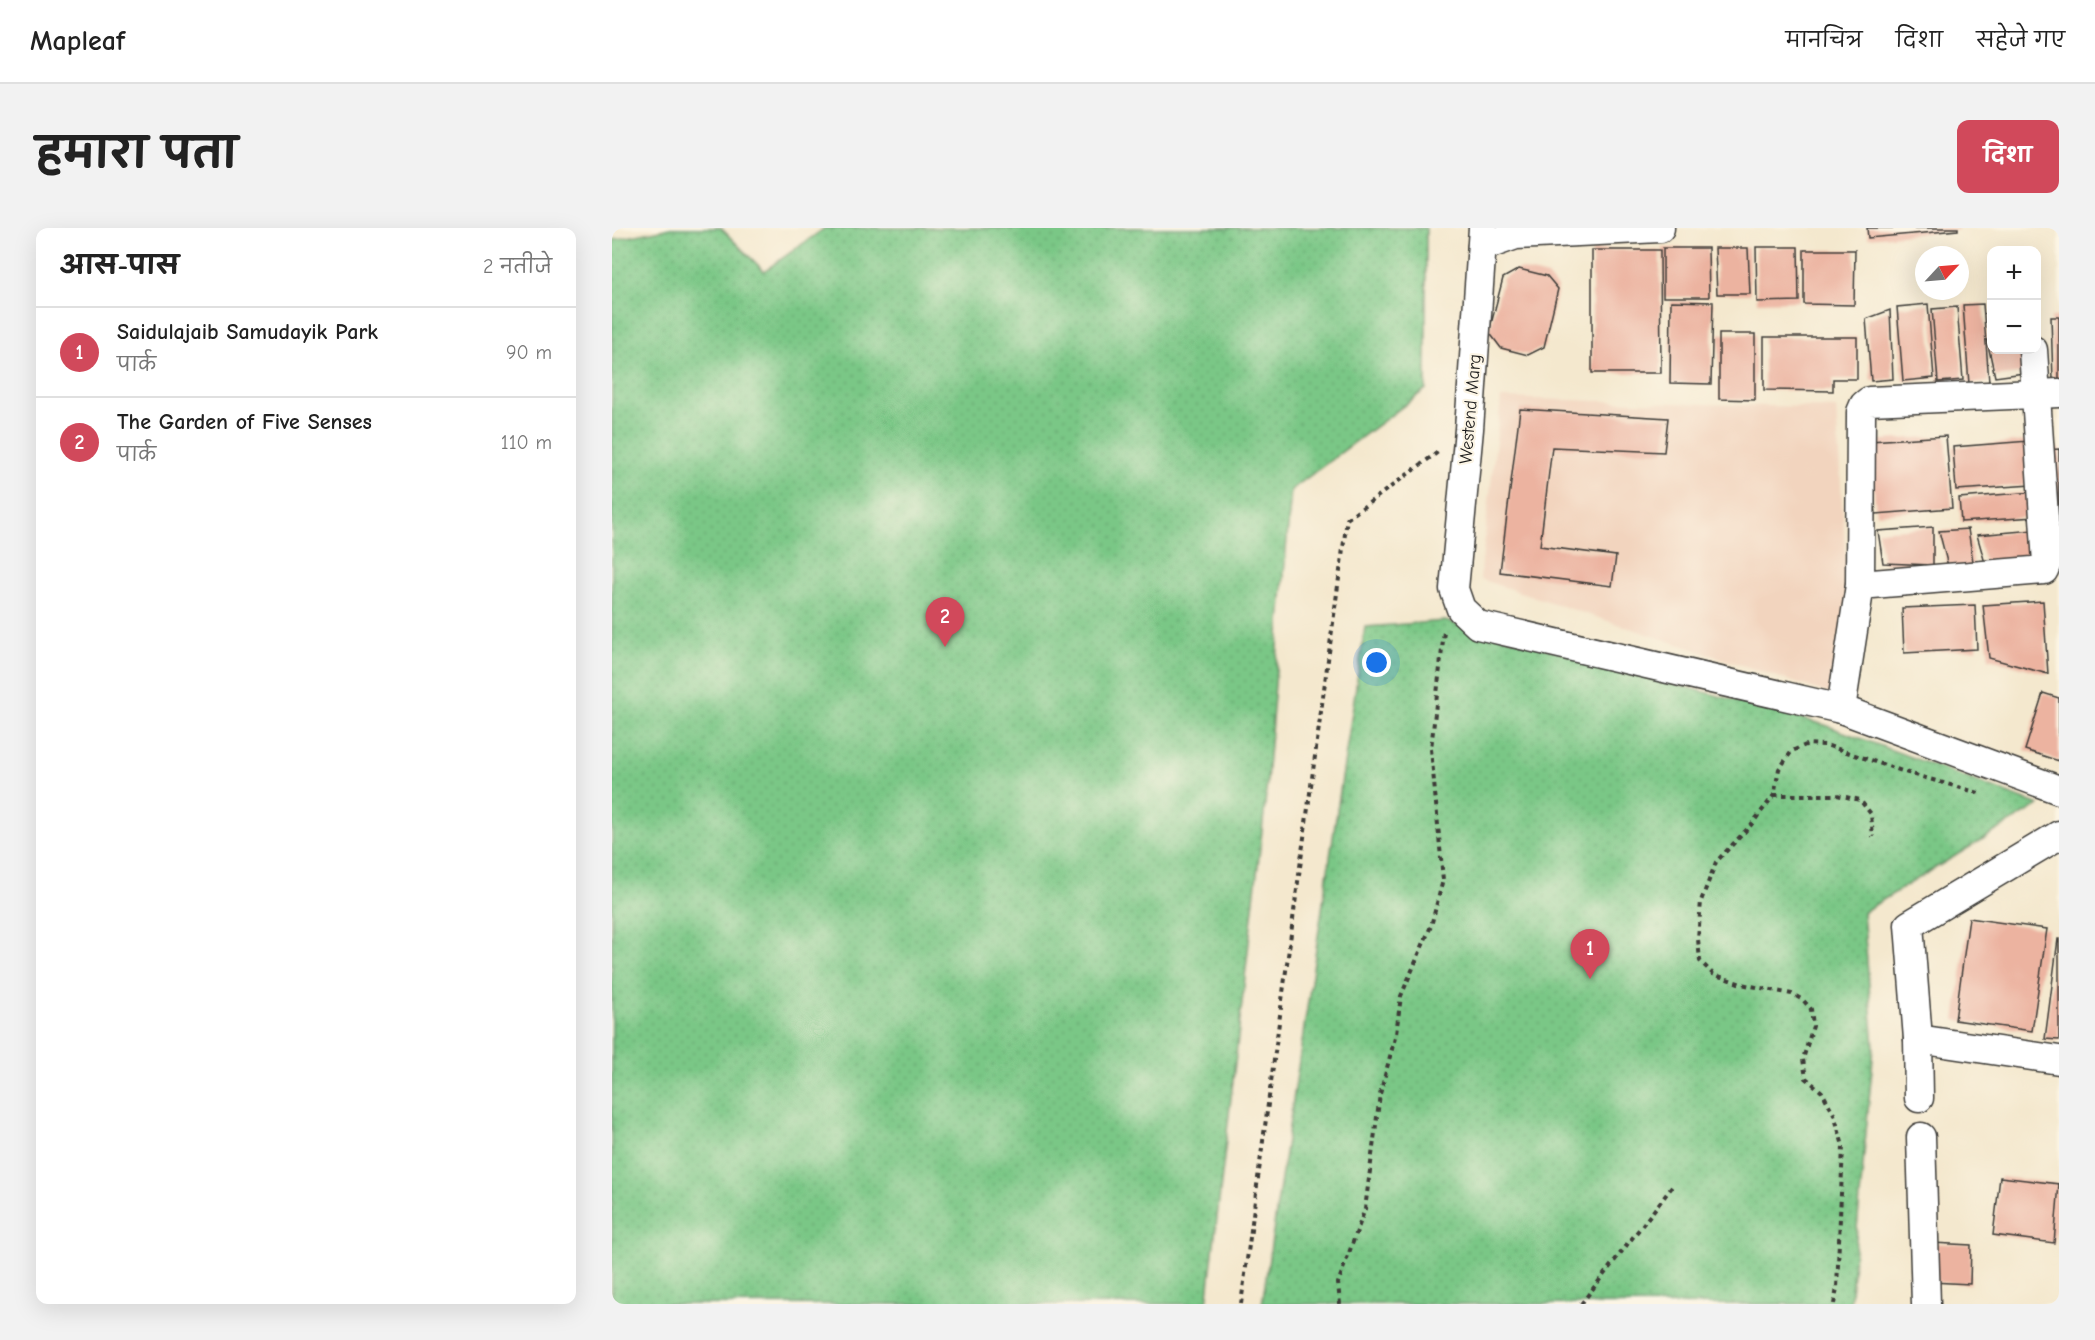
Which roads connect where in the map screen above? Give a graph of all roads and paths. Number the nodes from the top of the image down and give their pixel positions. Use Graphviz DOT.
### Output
graph roads {
  1 [pos="1660,228"];
  2 [pos="1483,237"];
  3 [pos="2034,354"];
  4 [pos="2047,394"];
  5 [pos="1469,429"];
  6 [pos="2052,533"];
  7 [pos="1860,585"];
  8 [pos="1454,589"];
  9 [pos="1841,709"];
  10 [pos="2059,790"];
  11 [pos="1979,793"];
  12 [pos="1774,795"];
  13 [pos="2059,835"];
  14 [pos="1873,837"];
  15 [pos="1918,1038"];
  16 [pos="2059,1060"];
  17 [pos="1920,1098"];
  18 [pos="1921,1137"];
  19 [pos="1672,1187"];
  20 [pos="1240,1304"];
  21 [pos="1340,1304"];
  22 [pos="1581,1304"];
  23 [pos="1834,1304"];
  24 [pos="1926,1304"];
  1 -- 2 [label="street"];
  2 -- 5 [label="street, Westend Marg"];
  3 -- 4 [label="street"];
  4 -- 6 [label="street"];
  4 -- 7 [label="street"];
  5 -- 8 [label="street, Westend Marg"];
  5 -- 20 [label="path"];
  6 -- 7 [label="street"];
  7 -- 9 [label="street"];
  8 -- 9 [label="street"];
  8 -- 21 [label="path"];
  9 -- 10 [label="street"];
  11 -- 12 [label="path"];
  12 -- 14 [label="path"];
  12 -- 23 [label="path"];
  13 -- 15 [label="street"];
  15 -- 16 [label="street"];
  15 -- 17 [label="street"];
  18 -- 24 [label="street"];
  19 -- 22 [label="path"];
}
